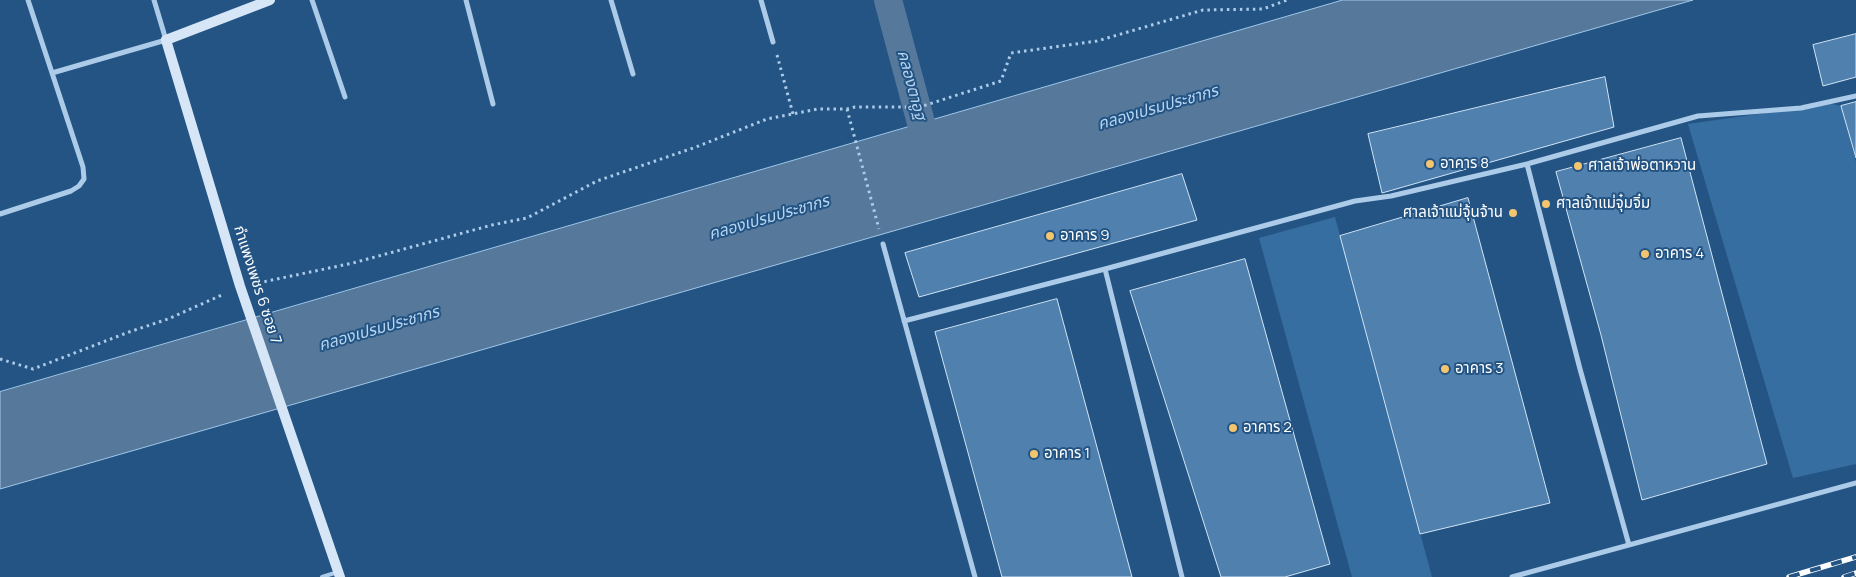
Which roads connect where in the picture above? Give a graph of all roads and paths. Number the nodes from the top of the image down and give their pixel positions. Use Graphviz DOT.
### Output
graph roads {
  1 [pos="28,0"];
  2 [pos="154,0"];
  3 [pos="270,0"];
  4 [pos="312,0"];
  5 [pos="466,0"];
  6 [pos="611,0"];
  7 [pos="761,0"];
  8 [pos="1287,0"];
  9 [pos="166,40"];
  10 [pos="774,42"];
  11 [pos="52,72"];
  12 [pos="633,74"];
  13 [pos="1856,96"];
  14 [pos="344,97"];
  15 [pos="493,104"];
  16 [pos="847,109"];
  17 [pos="793,114"];
  18 [pos="1527,164"];
  19 [pos="0,214"];
  20 [pos="881,237"];
  21 [pos="883,244"];
  22 [pos="1105,269"];
  23 [pos="240,286"];
  24 [pos="904,321"];
  25 [pos="0,360"];
  26 [pos="1856,483"];
  27 [pos="1629,545"];
  28 [pos="339,575"];
  29 [pos="322,577"];
  30 [pos="975,577"];
  31 [pos="1182,577"];
  32 [pos="1512,577"];
  1 -- 11 [label="street"];
  2 -- 9 [label="street, กำแพงเพชร 6 ซอย 7"];
  3 -- 9 [label="street"];
  4 -- 14 [label="street"];
  5 -- 15 [label="street"];
  6 -- 12 [label="street"];
  7 -- 10 [label="street"];
  8 -- 16 [label="path"];
  9 -- 11 [label="street"];
  9 -- 23 [label="street, กำแพงเพชร 6 ซอย 7"];
  10 -- 17 [label="path"];
  11 -- 19 [label="street"];
  13 -- 18 [label="street"];
  16 -- 17 [label="path"];
  16 -- 20 [label="path"];
  17 -- 23 [label="path"];
  18 -- 22 [label="street"];
  18 -- 27 [label="street"];
  21 -- 24 [label="street"];
  22 -- 24 [label="street"];
  22 -- 31 [label="street"];
  23 -- 25 [label="path"];
  23 -- 28 [label="street, กำแพงเพชร 6 ซอย 7"];
  24 -- 30 [label="street"];
  26 -- 27 [label="street"];
  27 -- 32 [label="street"];
  28 -- 29 [label="lane"];
}
